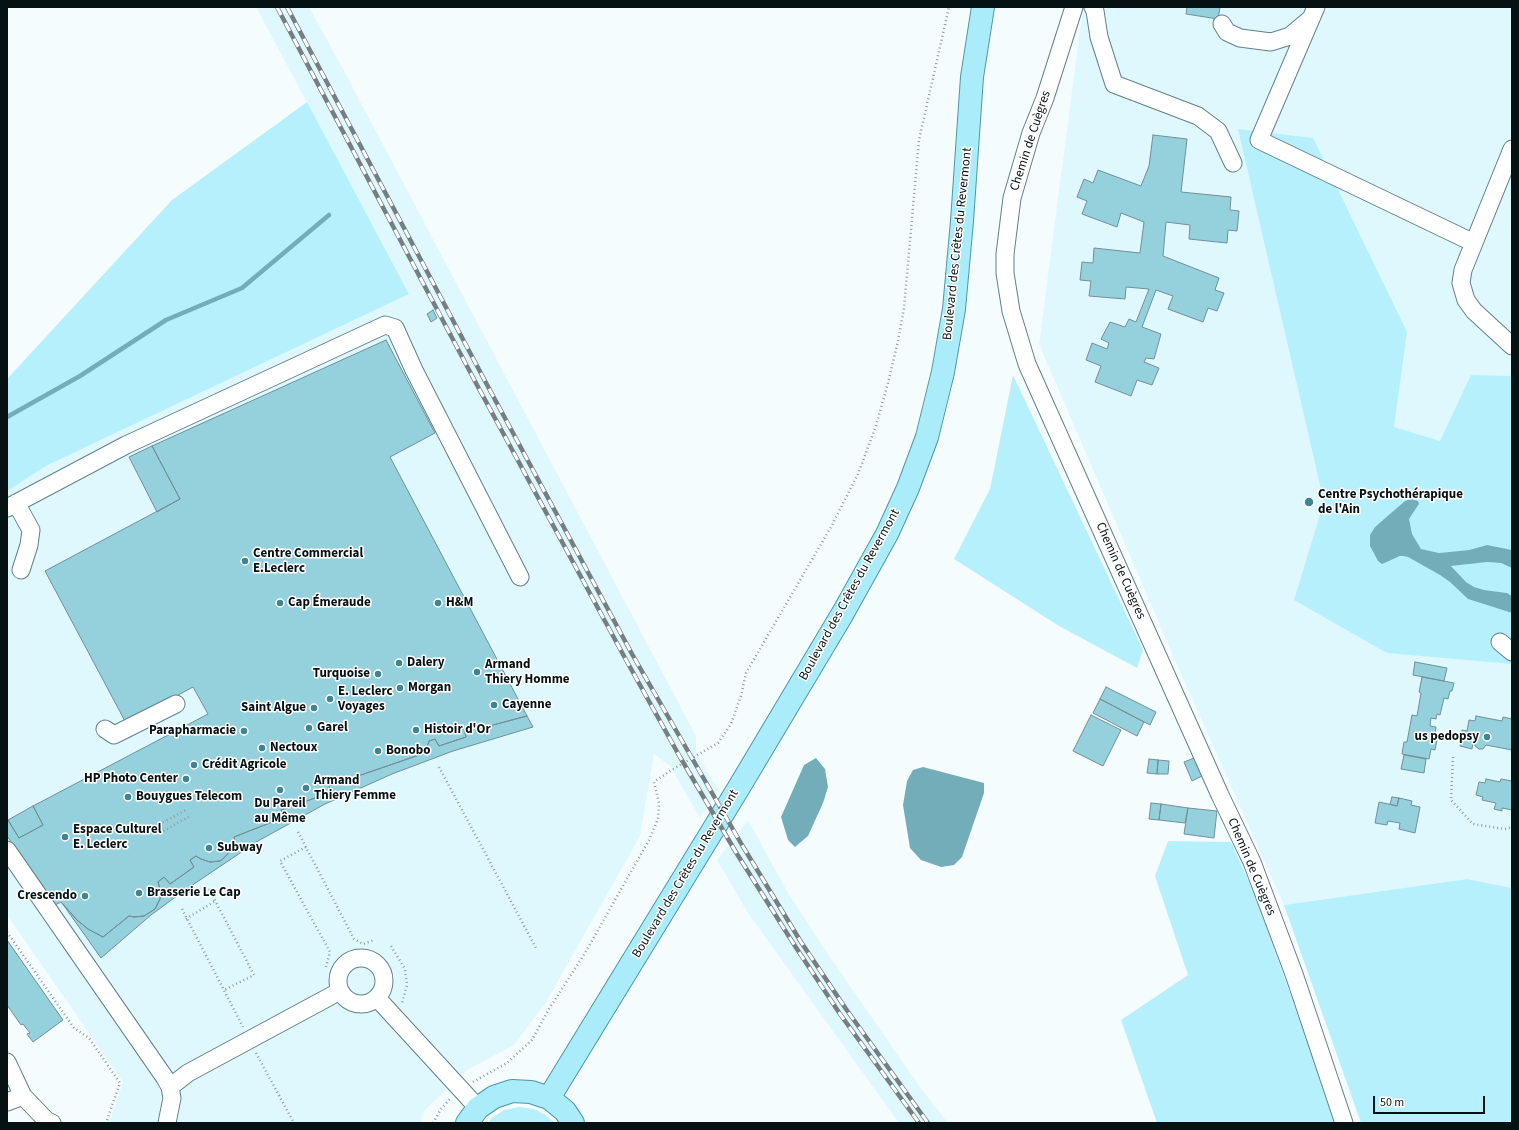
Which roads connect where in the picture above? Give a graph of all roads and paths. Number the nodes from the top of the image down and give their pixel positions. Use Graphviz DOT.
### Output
graph roads {
  1 [pos="949,7"];
  2 [pos="983,7"];
  3 [pos="1074,7"];
  4 [pos="1092,7"];
  5 [pos="1313,13"];
  6 [pos="1222,24"];
  7 [pos="1512,149"];
  8 [pos="1233,163"];
  9 [pos="1474,243"];
  10 [pos="1512,346"];
  11 [pos="12,505"];
  12 [pos="20,570"];
  13 [pos="520,577"];
  14 [pos="176,704"];
  15 [pos="105,729"];
  16 [pos="1453,756"];
  17 [pos="439,767"];
  18 [pos="186,810"];
  19 [pos="190,816"];
  20 [pos="156,826"];
  21 [pos="1512,827"];
  22 [pos="298,832"];
  23 [pos="160,833"];
  24 [pos="306,847"];
  25 [pos="7,850"];
  26 [pos="209,889"];
  27 [pos="215,901"];
  28 [pos="182,909"];
  29 [pos="186,918"];
  30 [pos="7,932"];
  31 [pos="374,940"];
  32 [pos="392,946"];
  33 [pos="536,948"];
  34 [pos="326,967"];
  35 [pos="224,990"];
  36 [pos="340,991"];
  37 [pos="377,998"];
  38 [pos="402,1005"];
  39 [pos="249,1040"];
  40 [pos="7,1062"];
  41 [pos="170,1087"];
  42 [pos="461,1090"];
  43 [pos="23,1096"];
  44 [pos="549,1098"];
  45 [pos="7,1102"];
  46 [pos="473,1115"];
  47 [pos="52,1123"];
  48 [pos="106,1123"];
  49 [pos="167,1123"];
  50 [pos="294,1123"];
  51 [pos="433,1123"];
  52 [pos="573,1123"];
  53 [pos="1344,1123"];
  1 -- 42 [label="path"];
  2 -- 44 [label="main road, Boulevard des Crêtes du Revermont"];
  3 -- 53 [label="street, Chemin de Cuègres"];
  4 -- 8 [label="street"];
  5 -- 6 [label="street"];
  5 -- 9 [label="street"];
  7 -- 9 [label="street"];
  9 -- 10 [label="street"];
  11 -- 12 [label="street"];
  11 -- 13 [label="street"];
  14 -- 15 [label="street"];
  16 -- 21 [label="path"];
  17 -- 33 [label="path"];
  18 -- 20 [label="path"];
  19 -- 23 [label="path"];
  22 -- 24 [label="path"];
  24 -- 31 [label="path"];
  24 -- 34 [label="path"];
  25 -- 41 [label="street"];
  26 -- 27 [label="path"];
  27 -- 29 [label="path"];
  27 -- 35 [label="path"];
  28 -- 29 [label="path"];
  29 -- 35 [label="path"];
  30 -- 48 [label="path"];
  32 -- 38 [label="path"];
  35 -- 39 [label="path"];
  36 -- 37 [label="street"];
  36 -- 37 [label="street"];
  36 -- 39 [label="street"];
  37 -- 42 [label="street"];
  39 -- 41 [label="street"];
  39 -- 50 [label="path"];
  40 -- 43 [label="street"];
  41 -- 49 [label="street"];
  42 -- 46 [label="street"];
  42 -- 51 [label="path"];
  43 -- 45 [label="street"];
  43 -- 47 [label="street"];
  44 -- 46 [label="main road"];
  44 -- 52 [label="main road"];
}
